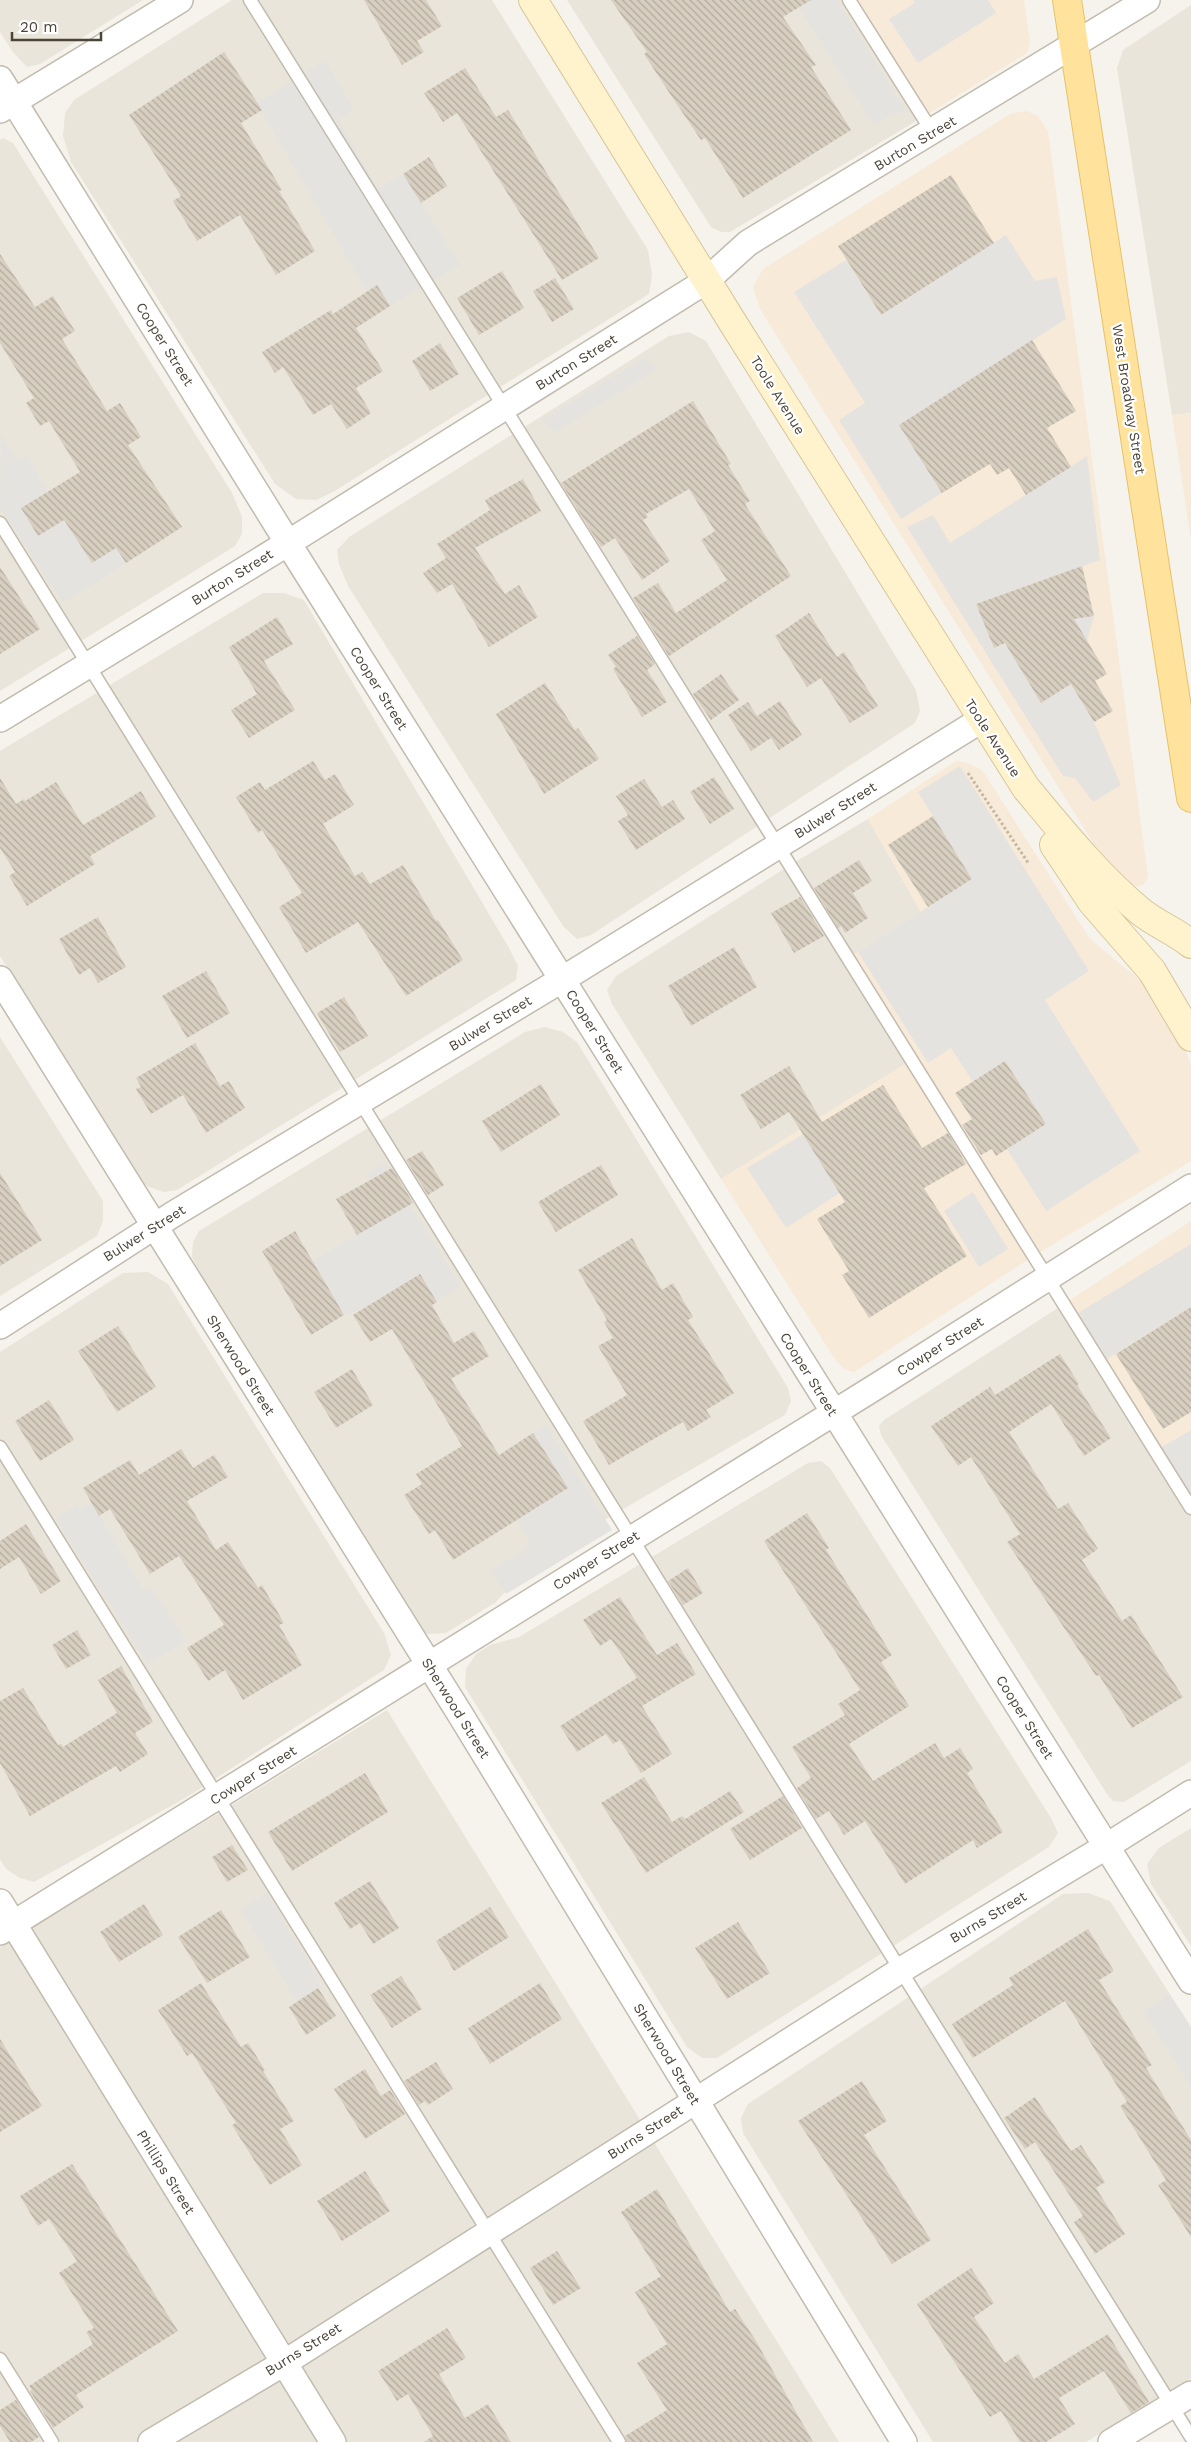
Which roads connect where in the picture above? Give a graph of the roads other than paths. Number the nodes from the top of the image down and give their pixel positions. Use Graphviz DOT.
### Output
graph roads {
  1 [pos="180,0"];
  2 [pos="250,0"];
  3 [pos="533,0"];
  4 [pos="849,0"];
  5 [pos="1068,0"];
  6 [pos="1147,0"];
  7 [pos="1074,46"];
  8 [pos="0,80"];
  9 [pos="7,106"];
  10 [pos="932,133"];
  11 [pos="706,281"];
  12 [pos="504,407"];
  13 [pos="0,522"];
  14 [pos="288,543"];
  15 [pos="88,665"];
  16 [pos="0,719"];
  17 [pos="981,720"];
  18 [pos="1026,788"];
  19 [pos="1191,798"];
  20 [pos="778,846"];
  21 [pos="1191,944"];
  22 [pos="0,979"];
  23 [pos="562,979"];
  24 [pos="1191,1037"];
  25 [pos="361,1102"];
  26 [pos="1191,1187"];
  27 [pos="154,1227"];
  28 [pos="1047,1278"];
  29 [pos="0,1326"];
  30 [pos="833,1413"];
  31 [pos="0,1447"];
  32 [pos="1191,1508"];
  33 [pos="632,1538"];
  34 [pos="429,1666"];
  35 [pos="1191,1793"];
  36 [pos="219,1797"];
  37 [pos="1107,1846"];
  38 [pos="0,1902"];
  39 [pos="7,1928"];
  40 [pos="901,1970"];
  41 [pos="1191,1981"];
  42 [pos="696,2100"];
  43 [pos="489,2233"];
  44 [pos="0,2359"];
  45 [pos="284,2363"];
  46 [pos="1181,2400"];
  47 [pos="1136,2434"];
  48 [pos="1191,2437"];
  49 [pos="52,2442"];
  50 [pos="151,2442"];
  51 [pos="333,2442"];
  52 [pos="620,2442"];
  53 [pos="904,2442"];
  54 [pos="1111,2442"];
  1 -- 9 [label="street"];
  2 -- 12 [label="lane"];
  3 -- 11 [label="main road, Toole Avenue"];
  4 -- 10 [label="lane"];
  5 -- 7 [label="main road, West Broadway Street"];
  6 -- 7 [label="street, Burton Street"];
  7 -- 10 [label="street, Burton Street"];
  7 -- 19 [label="main road, West Broadway Street"];
  8 -- 9 [label="street, Cooper Street"];
  9 -- 14 [label="street, Cooper Street"];
  10 -- 11 [label="street, Burton Street"];
  11 -- 12 [label="street, Burton Street"];
  11 -- 17 [label="main road, Toole Avenue"];
  12 -- 14 [label="street, Burton Street"];
  12 -- 20 [label="lane"];
  13 -- 15 [label="lane"];
  14 -- 15 [label="street, Burton Street"];
  14 -- 23 [label="street, Cooper Street"];
  15 -- 16 [label="street, Burton Street"];
  15 -- 25 [label="lane"];
  17 -- 18 [label="main road, Toole Avenue"];
  17 -- 20 [label="street, Bulwer Street"];
  18 -- 21 [label="main road, Toole Avenue"];
  18 -- 24 [label="main road, Toole Avenue"];
  20 -- 23 [label="street, Bulwer Street"];
  20 -- 28 [label="lane"];
  22 -- 27 [label="street, Sherwood Street"];
  23 -- 25 [label="street, Bulwer Street"];
  23 -- 30 [label="street, Cooper Street"];
  25 -- 27 [label="street, Bulwer Street"];
  25 -- 33 [label="lane"];
  26 -- 28 [label="street, Cowper Street"];
  27 -- 29 [label="street, Bulwer Street"];
  27 -- 34 [label="street, Sherwood Street"];
  28 -- 30 [label="street, Cowper Street"];
  28 -- 32 [label="lane"];
  30 -- 33 [label="street, Cowper Street"];
  30 -- 37 [label="street, Cooper Street"];
  31 -- 36 [label="lane"];
  33 -- 34 [label="street, Cowper Street"];
  33 -- 40 [label="lane"];
  34 -- 36 [label="street, Cowper Street"];
  34 -- 42 [label="street, Sherwood Street"];
  35 -- 37 [label="street, Burns Street"];
  36 -- 39 [label="street, Cowper Street"];
  36 -- 43 [label="lane"];
  37 -- 40 [label="street, Burns Street"];
  37 -- 41 [label="street, Cooper Street"];
  38 -- 39 [label="street, Phillips Street"];
  39 -- 45 [label="street, Phillips Street"];
  40 -- 42 [label="street, Burns Street"];
  40 -- 46 [label="lane"];
  42 -- 43 [label="street, Burns Street"];
  42 -- 53 [label="street, Sherwood Street"];
  43 -- 45 [label="street, Burns Street"];
  43 -- 52 [label="lane"];
  44 -- 49 [label="lane"];
  45 -- 50 [label="street, Burns Street"];
  45 -- 51 [label="street, Phillips Street"];
  46 -- 47 [label="street"];
  46 -- 48 [label="lane"];
  47 -- 54 [label="street"];
}
